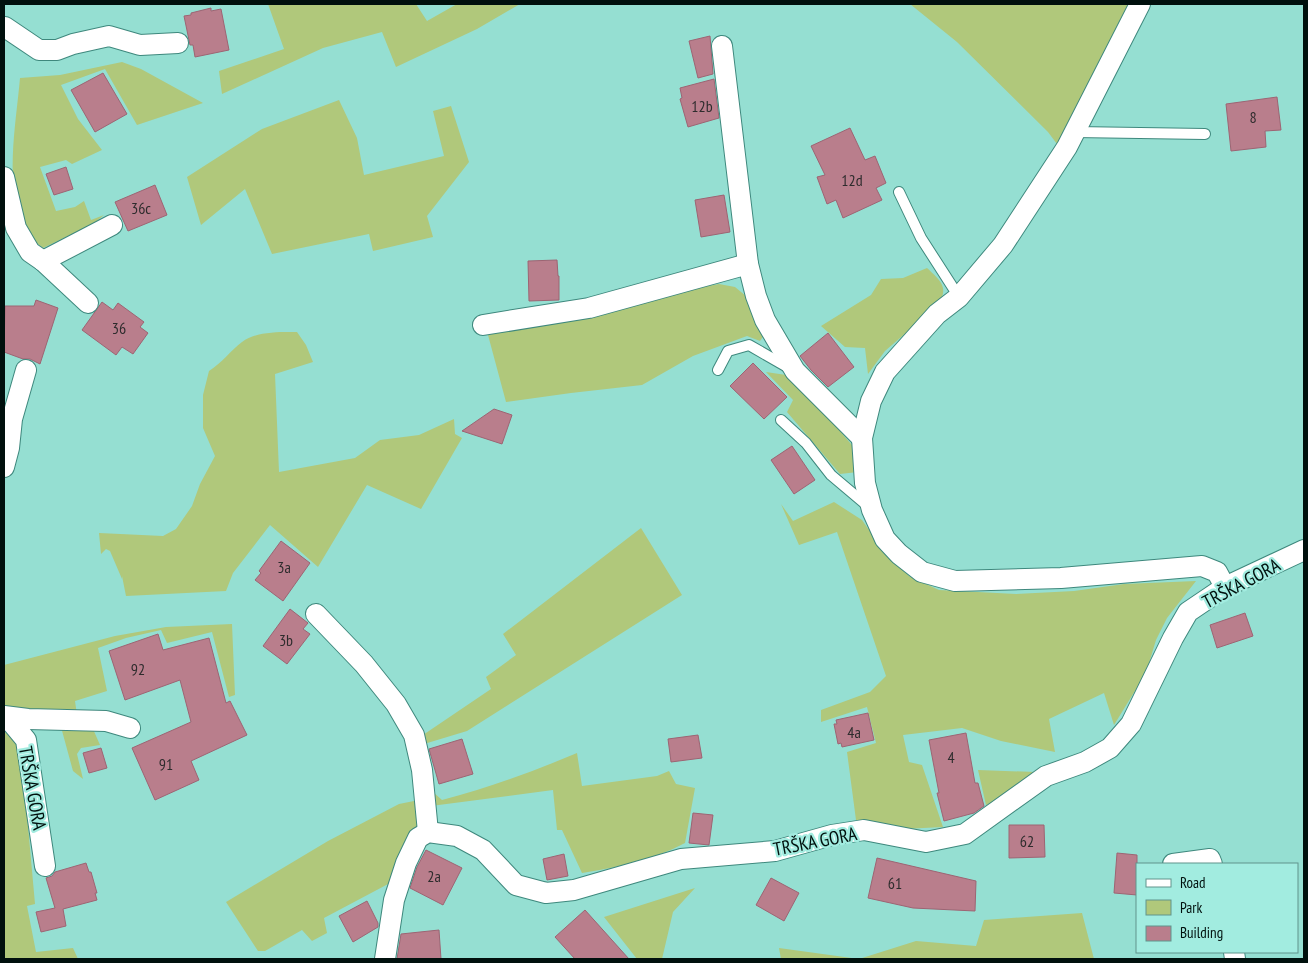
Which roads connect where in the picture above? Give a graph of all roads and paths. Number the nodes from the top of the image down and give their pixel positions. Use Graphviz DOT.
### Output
graph roads {
  1 [pos="1140,4"];
  2 [pos="4,22"];
  3 [pos="178,43"];
  4 [pos="722,46"];
  5 [pos="4,47"];
  6 [pos="1075,132"];
  7 [pos="1205,134"];
  8 [pos="4,177"];
  9 [pos="899,192"];
  10 [pos="112,225"];
  11 [pos="43,261"];
  12 [pos="748,264"];
  13 [pos="959,297"];
  14 [pos="88,303"];
  15 [pos="483,325"];
  16 [pos="26,370"];
  17 [pos="718,370"];
  18 [pos="795,371"];
  19 [pos="781,420"];
  20 [pos="862,438"];
  21 [pos="4,467"];
  22 [pos="872,510"];
  23 [pos="1304,550"];
  24 [pos="1225,587"];
  25 [pos="316,614"];
  26 [pos="6,716"];
  27 [pos="130,728"];
  28 [pos="428,832"];
  29 [pos="1211,861"];
  30 [pos="1186,863"];
  31 [pos="45,866"];
  32 [pos="385,959"];
  1 -- 6 [label="street"];
  2 -- 3 [label="street"];
  2 -- 5 [label="street"];
  4 -- 12 [label="street"];
  6 -- 7 [label="lane"];
  6 -- 13 [label="street"];
  8 -- 11 [label="street"];
  9 -- 13 [label="lane"];
  10 -- 11 [label="street"];
  11 -- 14 [label="street"];
  12 -- 15 [label="street"];
  12 -- 18 [label="street"];
  13 -- 20 [label="street"];
  16 -- 21 [label="street"];
  17 -- 18 [label="lane"];
  18 -- 20 [label="street"];
  19 -- 22 [label="lane"];
  20 -- 22 [label="street"];
  22 -- 24 [label="street"];
  23 -- 24 [label="street, TRŠKA GORA"];
  24 -- 28 [label="street, TRŠKA GORA"];
  25 -- 28 [label="street"];
  26 -- 27 [label="street, TRŠKA GORA"];
  26 -- 31 [label="street, TRŠKA GORA"];
  28 -- 32 [label="street"];
  29 -- 30 [label="street"];
}
